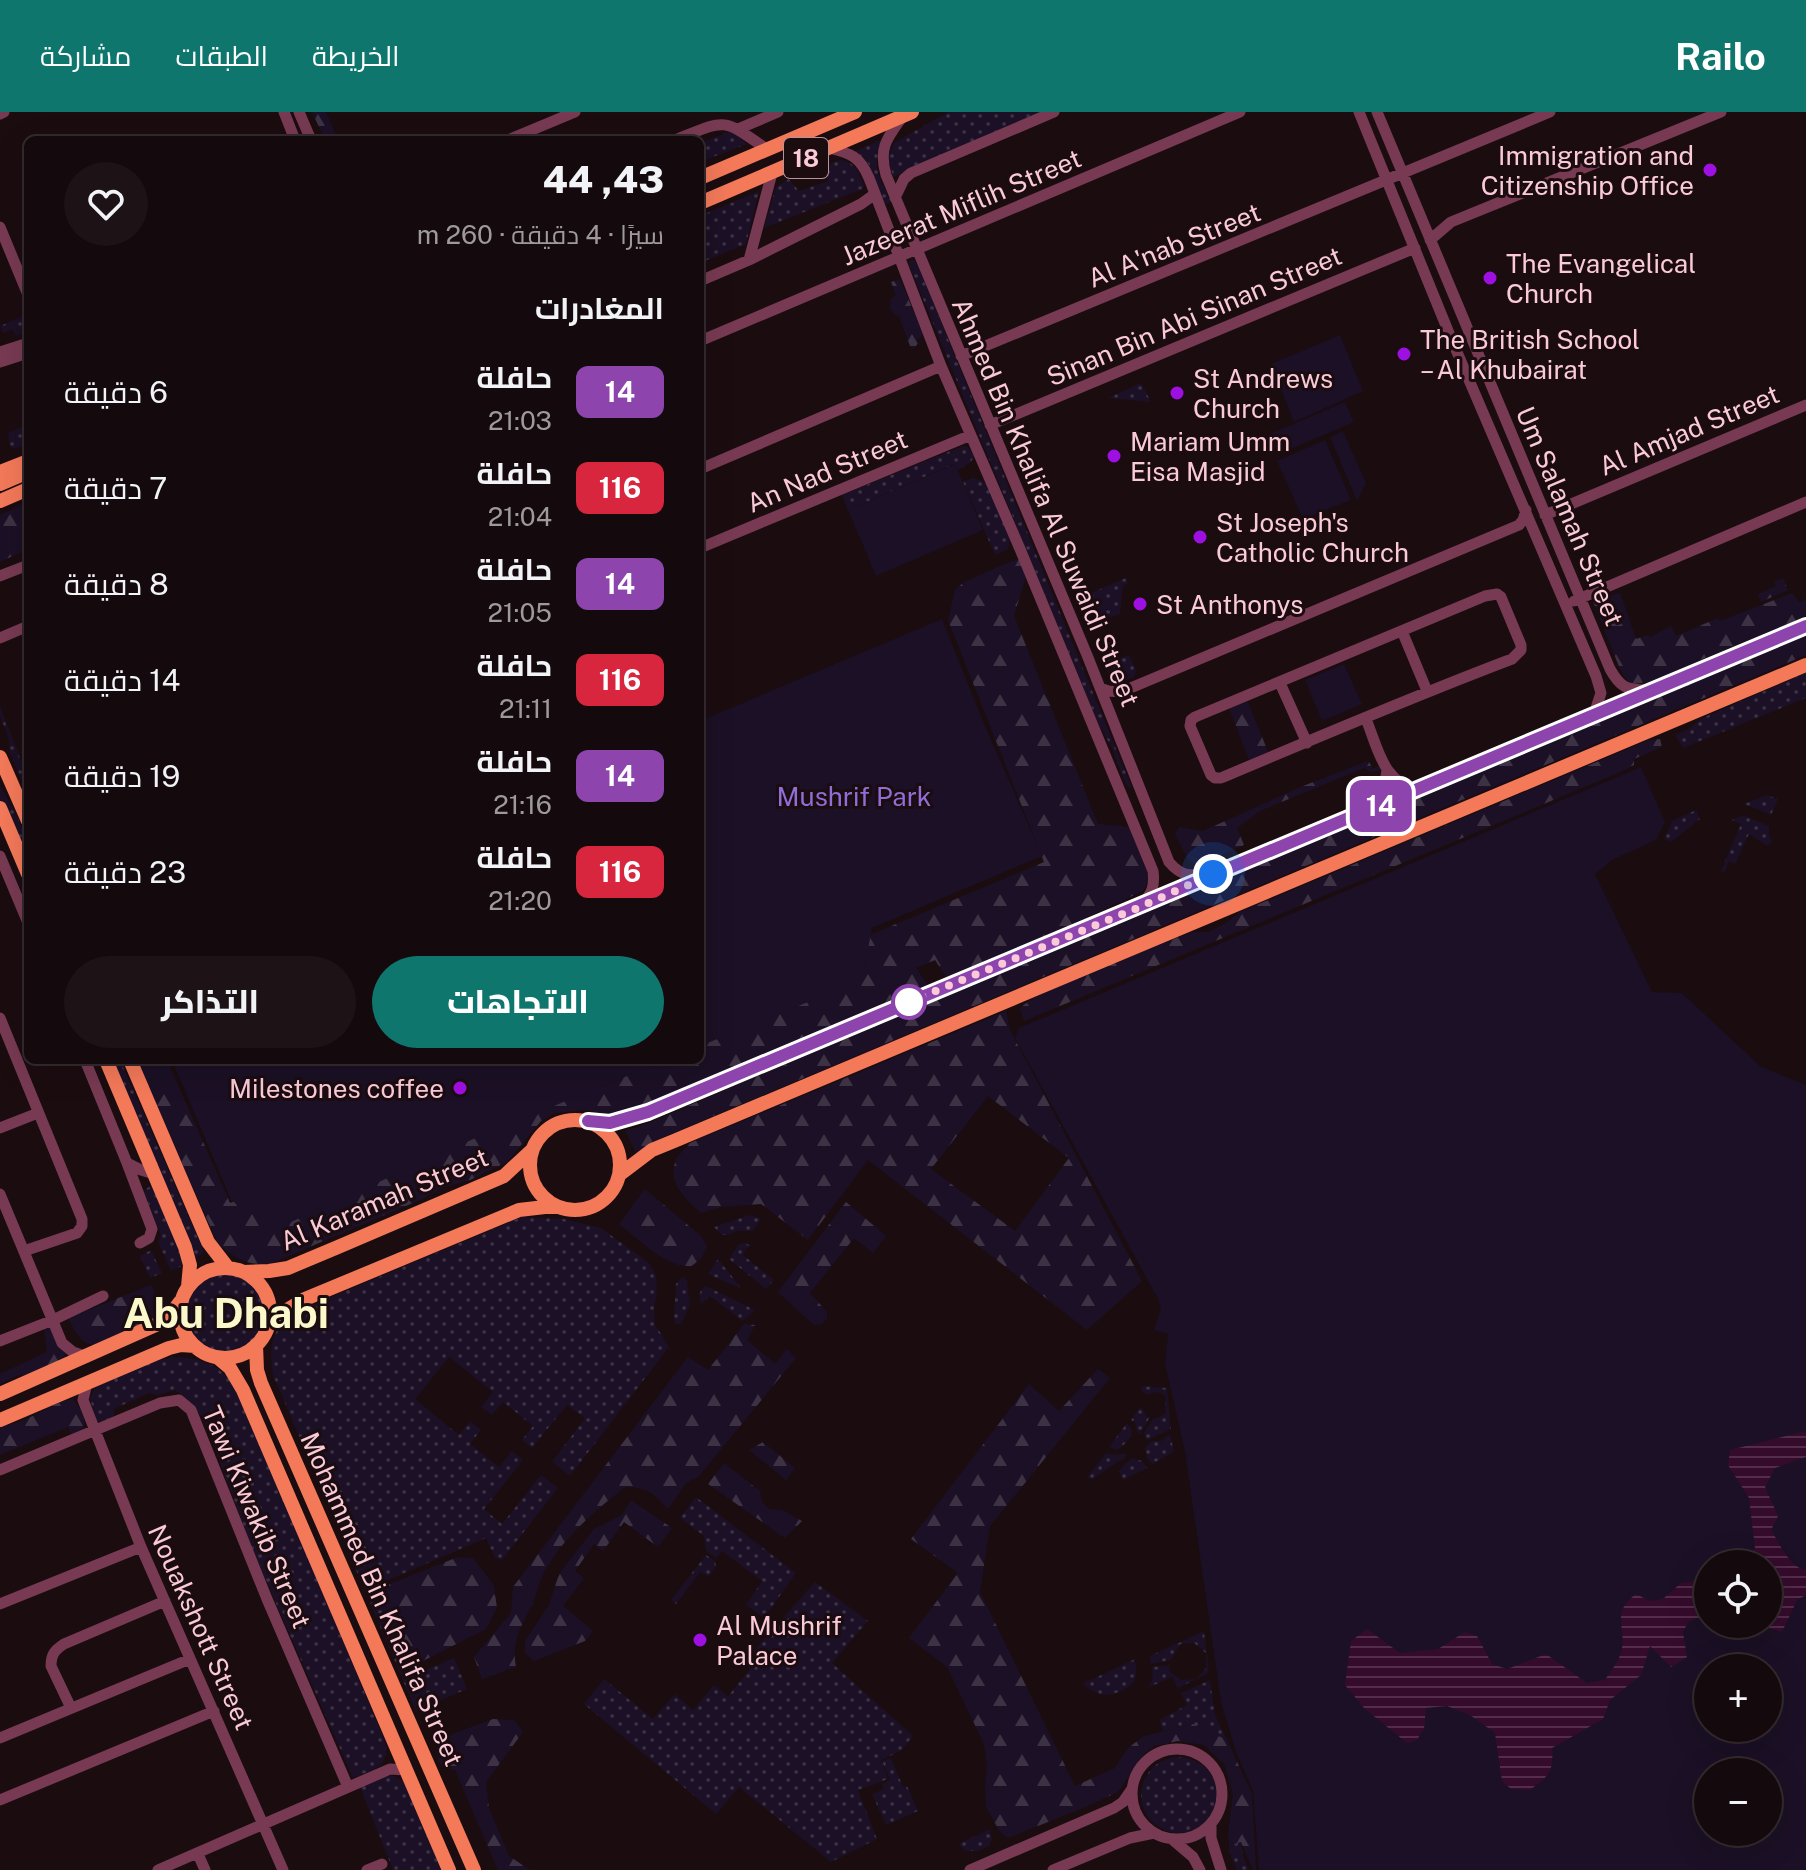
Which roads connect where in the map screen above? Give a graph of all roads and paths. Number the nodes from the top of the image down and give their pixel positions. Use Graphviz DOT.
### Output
graph roads {
  1 [pos="284,112"];
  2 [pos="299,112"];
  3 [pos="575,112"];
  4 [pos="778,112"];
  5 [pos="855,112"];
  6 [pos="1054,112"];
  7 [pos="1240,112"];
  8 [pos="1359,112"];
  9 [pos="1377,112"];
  10 [pos="1550,112"];
  11 [pos="1721,112"];
  12 [pos="908,114"];
  13 [pos="825,119"];
  14 [pos="738,129"];
  15 [pos="293,136"];
  16 [pos="309,136"];
  17 [pos="518,136"];
  18 [pos="685,136"];
  19 [pos="829,148"];
  20 [pos="768,150"];
  21 [pos="772,173"];
  22 [pos="1403,174"];
  23 [pos="704,176"];
  24 [pos="1387,181"];
  25 [pos="875,194"];
  26 [pos="895,198"];
  27 [pos="704,201"];
  28 [pos="861,204"];
  29 [pos="880,208"];
  30 [pos="0,227"];
  31 [pos="1430,240"];
  32 [pos="1415,248"];
  33 [pos="917,250"];
  34 [pos="899,257"];
  35 [pos="749,260"];
  36 [pos="704,279"];
  37 [pos="24,285"];
  38 [pos="704,339"];
  39 [pos="24,344"];
  40 [pos="0,352"];
  41 [pos="24,354"];
  42 [pos="961,356"];
  43 [pos="0,362"];
  44 [pos="941,366"];
  45 [pos="1806,405"];
  46 [pos="990,425"];
  47 [pos="971,435"];
  48 [pos="24,463"];
  49 [pos="704,467"];
  50 [pos="0,472"];
  51 [pos="24,474"];
  52 [pos="0,484"];
  53 [pos="24,491"];
  54 [pos="0,501"];
  55 [pos="1806,502"];
  56 [pos="1526,510"];
  57 [pos="1545,515"];
  58 [pos="1519,525"];
  59 [pos="1535,532"];
  60 [pos="704,546"];
  61 [pos="24,567"];
  62 [pos="0,576"];
  63 [pos="1580,598"];
  64 [pos="1566,604"];
  65 [pos="1806,626"];
  66 [pos="24,628"];
  67 [pos="1402,631"];
  68 [pos="0,638"];
  69 [pos="1806,665"];
  70 [pos="1280,683"];
  71 [pos="1100,688"];
  72 [pos="1651,690"];
  73 [pos="1427,691"];
  74 [pos="1121,692"];
  75 [pos="1112,716"];
  76 [pos="1593,717"];
  77 [pos="1366,719"];
  78 [pos="1307,743"];
  79 [pos="0,757"];
  80 [pos="1387,770"];
  81 [pos="1139,786"];
  82 [pos="1419,790"];
  83 [pos="1120,791"];
  84 [pos="1378,807"];
  85 [pos="0,808"];
  86 [pos="24,812"];
  87 [pos="17,847"];
  88 [pos="0,856"];
  89 [pos="24,864"];
  90 [pos="6,870"];
  91 [pos="1213,874"];
  92 [pos="1140,907"];
  93 [pos="24,913"];
  94 [pos="0,1018"];
  95 [pos="3,1036"];
  96 [pos="87,1064"];
  97 [pos="108,1064"];
  98 [pos="132,1064"];
  99 [pos="38,1113"];
  100 [pos="588,1121"];
  101 [pos="0,1128"];
  102 [pos="533,1149"];
  103 [pos="127,1163"];
  104 [pos="154,1174"];
  105 [pos="619,1175"];
  106 [pos="137,1188"];
  107 [pos="0,1194"];
  108 [pos="559,1207"];
  109 [pos="4,1215"];
  110 [pos="140,1243"];
  111 [pos="24,1251"];
  112 [pos="228,1268"];
  113 [pos="244,1272"];
  114 [pos="185,1292"];
  115 [pos="103,1296"];
  116 [pos="53,1320"];
  117 [pos="269,1321"];
  118 [pos="0,1341"];
  119 [pos="62,1343"];
  120 [pos="256,1345"];
  121 [pos="195,1346"];
  122 [pos="87,1357"];
  123 [pos="217,1357"];
  124 [pos="53,1372"];
  125 [pos="87,1383"];
  126 [pos="66,1392"];
  127 [pos="0,1394"];
  128 [pos="83,1400"];
  129 [pos="0,1420"];
  130 [pos="95,1431"];
  131 [pos="0,1470"];
  132 [pos="141,1547"];
  133 [pos="165,1601"];
  134 [pos="0,1604"];
  135 [pos="190,1659"];
  136 [pos="71,1708"];
  137 [pos="214,1711"];
  138 [pos="0,1738"];
  139 [pos="404,1763"];
  140 [pos="348,1787"];
  141 [pos="1132,1788"];
  142 [pos="0,1800"];
  143 [pos="263,1824"];
  144 [pos="1211,1824"];
  145 [pos="1154,1833"];
  146 [pos="1172,1840"];
  147 [pos="198,1854"];
  148 [pos="382,1864"];
  149 [pos="158,1870"];
  150 [pos="205,1870"];
  151 [pos="283,1870"];
  152 [pos="367,1870"];
  153 [pos="449,1870"];
  154 [pos="474,1870"];
  155 [pos="970,1870"];
  156 [pos="1053,1870"];
  157 [pos="1200,1870"];
  158 [pos="1221,1870"];
  1 -- 15 [label="street"];
  2 -- 16 [label="street"];
  3 -- 17 [label="street"];
  4 -- 14 [label="street"];
  5 -- 13 [label="main road, 18"];
  6 -- 26 [label="street"];
  7 -- 33 [label="street, Jazeerat Miflih Street"];
  8 -- 24 [label="street, Um Salamah Street"];
  9 -- 22 [label="street, Um Salamah Street"];
  10 -- 22 [label="street, Al A'nab Street"];
  11 -- 31 [label="street"];
  12 -- 19 [label="main road, 18"];
  12 -- 26 [label="street, Ahmed Bin Khalifa Al Suwaidi Street"];
  13 -- 20 [label="main road, 18"];
  14 -- 18 [label="street"];
  14 -- 20 [label="street"];
  19 -- 21 [label="main road, 18"];
  19 -- 25 [label="street, Ahmed Bin Khalifa Al Suwaidi Street"];
  20 -- 23 [label="main road, 18"];
  21 -- 27 [label="main road, 18"];
  21 -- 35 [label="street"];
  22 -- 24 [label="street, Al A'nab Street"];
  22 -- 31 [label="street, Um Salamah Street"];
  24 -- 32 [label="street, Um Salamah Street"];
  24 -- 42 [label="street, Al A'nab Street"];
  25 -- 28 [label="street"];
  25 -- 29 [label="street, Ahmed Bin Khalifa Al Suwaidi Street"];
  26 -- 33 [label="street, Ahmed Bin Khalifa Al Suwaidi Street"];
  28 -- 29 [label="street"];
  28 -- 35 [label="street"];
  29 -- 34 [label="street, Ahmed Bin Khalifa Al Suwaidi Street"];
  30 -- 37 [label="street"];
  31 -- 57 [label="street, Um Salamah Street"];
  32 -- 46 [label="street, Sinan Bin Abi Sinan Street"];
  32 -- 56 [label="street, Um Salamah Street"];
  33 -- 34 [label="street, Jazeerat Miflih Street"];
  33 -- 42 [label="street, Ahmed Bin Khalifa Al Suwaidi Street"];
  34 -- 38 [label="street, Jazeerat Miflih Street"];
  34 -- 44 [label="street, Ahmed Bin Khalifa Al Suwaidi Street"];
  35 -- 36 [label="street"];
  39 -- 40 [label="street"];
  41 -- 43 [label="street"];
  42 -- 46 [label="street, Ahmed Bin Khalifa Al Suwaidi Street"];
  44 -- 47 [label="street, Ahmed Bin Khalifa Al Suwaidi Street"];
  44 -- 49 [label="street"];
  45 -- 57 [label="street, Al Amjad Street"];
  46 -- 71 [label="street, Ahmed Bin Khalifa Al Suwaidi Street"];
  47 -- 60 [label="street, An Nad Street"];
  47 -- 83 [label="street, Ahmed Bin Khalifa Al Suwaidi Street"];
  48 -- 50 [label="main road"];
  51 -- 52 [label="main road"];
  53 -- 54 [label="main road"];
  55 -- 63 [label="street"];
  56 -- 58 [label="street"];
  56 -- 59 [label="street, Um Salamah Street"];
  57 -- 63 [label="street, Um Salamah Street"];
  58 -- 59 [label="street"];
  58 -- 74 [label="street"];
  59 -- 64 [label="street, Um Salamah Street"];
  61 -- 62 [label="street"];
  63 -- 64 [label="street"];
  63 -- 72 [label="street, Um Salamah Street"];
  64 -- 76 [label="street, Um Salamah Street"];
  65 -- 72 [label="main road"];
  66 -- 68 [label="street"];
  67 -- 70 [label="street"];
  67 -- 73 [label="street"];
  67 -- 73 [label="street"];
  69 -- 105 [label="main road"];
  70 -- 78 [label="street"];
  70 -- 78 [label="street"];
  71 -- 74 [label="street"];
  71 -- 75 [label="street, Ahmed Bin Khalifa Al Suwaidi Street"];
  72 -- 76 [label="main road"];
  73 -- 77 [label="street"];
  74 -- 75 [label="street"];
  75 -- 81 [label="street, Ahmed Bin Khalifa Al Suwaidi Street"];
  76 -- 82 [label="main road"];
  77 -- 78 [label="street"];
  77 -- 80 [label="street"];
  79 -- 86 [label="main road"];
  80 -- 82 [label="street"];
  80 -- 84 [label="street"];
  81 -- 83 [label="street"];
  81 -- 91 [label="street, Ahmed Bin Khalifa Al Suwaidi Street"];
  82 -- 84 [label="main road"];
  83 -- 92 [label="street, Ahmed Bin Khalifa Al Suwaidi Street"];
  84 -- 91 [label="main road"];
  85 -- 87 [label="main road"];
  87 -- 89 [label="main road"];
  87 -- 90 [label="street"];
  88 -- 90 [label="street"];
  90 -- 93 [label="street"];
  91 -- 92 [label="main road"];
  92 -- 100 [label="main road"];
  94 -- 95 [label="street"];
  95 -- 99 [label="street"];
  96 -- 103 [label="street"];
  97 -- 104 [label="main road"];
  98 -- 112 [label="main road"];
  99 -- 101 [label="street"];
  99 -- 111 [label="street"];
  100 -- 102 [label="main road"];
  100 -- 105 [label="main road"];
  102 -- 108 [label="main road"];
  102 -- 113 [label="main road, Al Karamah Street"];
  103 -- 104 [label="street"];
  103 -- 106 [label="street"];
  104 -- 106 [label="street"];
  104 -- 114 [label="main road"];
  105 -- 108 [label="main road"];
  106 -- 110 [label="street"];
  107 -- 109 [label="street"];
  108 -- 117 [label="main road"];
  109 -- 111 [label="street"];
  111 -- 116 [label="street"];
  112 -- 113 [label="main road"];
  112 -- 114 [label="main road"];
  113 -- 117 [label="main road"];
  114 -- 121 [label="main road"];
  114 -- 122 [label="main road"];
  115 -- 116 [label="street"];
  116 -- 118 [label="street"];
  116 -- 119 [label="street"];
  117 -- 120 [label="main road"];
  119 -- 122 [label="street"];
  119 -- 124 [label="street"];
  120 -- 123 [label="main road"];
  120 -- 154 [label="main road, Mohammed Bin Khalifa Street"];
  121 -- 123 [label="main road"];
  121 -- 125 [label="main road"];
  122 -- 124 [label="main road"];
  123 -- 139 [label="main road, Mohammed Bin Khalifa Street"];
  124 -- 127 [label="main road"];
  125 -- 126 [label="main road"];
  125 -- 128 [label="street"];
  126 -- 128 [label="street"];
  126 -- 129 [label="main road"];
  128 -- 130 [label="street, Nouakshott Street"];
  130 -- 131 [label="street, Tawi Kiwakib Street"];
  130 -- 132 [label="street, Nouakshott Street"];
  130 -- 140 [label="street, Tawi Kiwakib Street"];
  132 -- 133 [label="street, Nouakshott Street"];
  132 -- 134 [label="street"];
  133 -- 135 [label="street, Nouakshott Street"];
  133 -- 136 [label="street"];
  135 -- 136 [label="street"];
  135 -- 137 [label="street, Nouakshott Street"];
  136 -- 138 [label="street"];
  137 -- 142 [label="street"];
  137 -- 143 [label="street, Nouakshott Street"];
  139 -- 140 [label="street"];
  139 -- 153 [label="main road, Mohammed Bin Khalifa Street"];
  140 -- 143 [label="street"];
  141 -- 144 [label="street"];
  141 -- 145 [label="street"];
  141 -- 155 [label="street"];
  143 -- 147 [label="street"];
  143 -- 151 [label="street, Nouakshott Street"];
  144 -- 146 [label="street"];
  144 -- 158 [label="street"];
  145 -- 146 [label="street"];
  145 -- 156 [label="street"];
  146 -- 157 [label="street"];
  147 -- 149 [label="street"];
  147 -- 150 [label="street"];
  148 -- 152 [label="street"];
}
